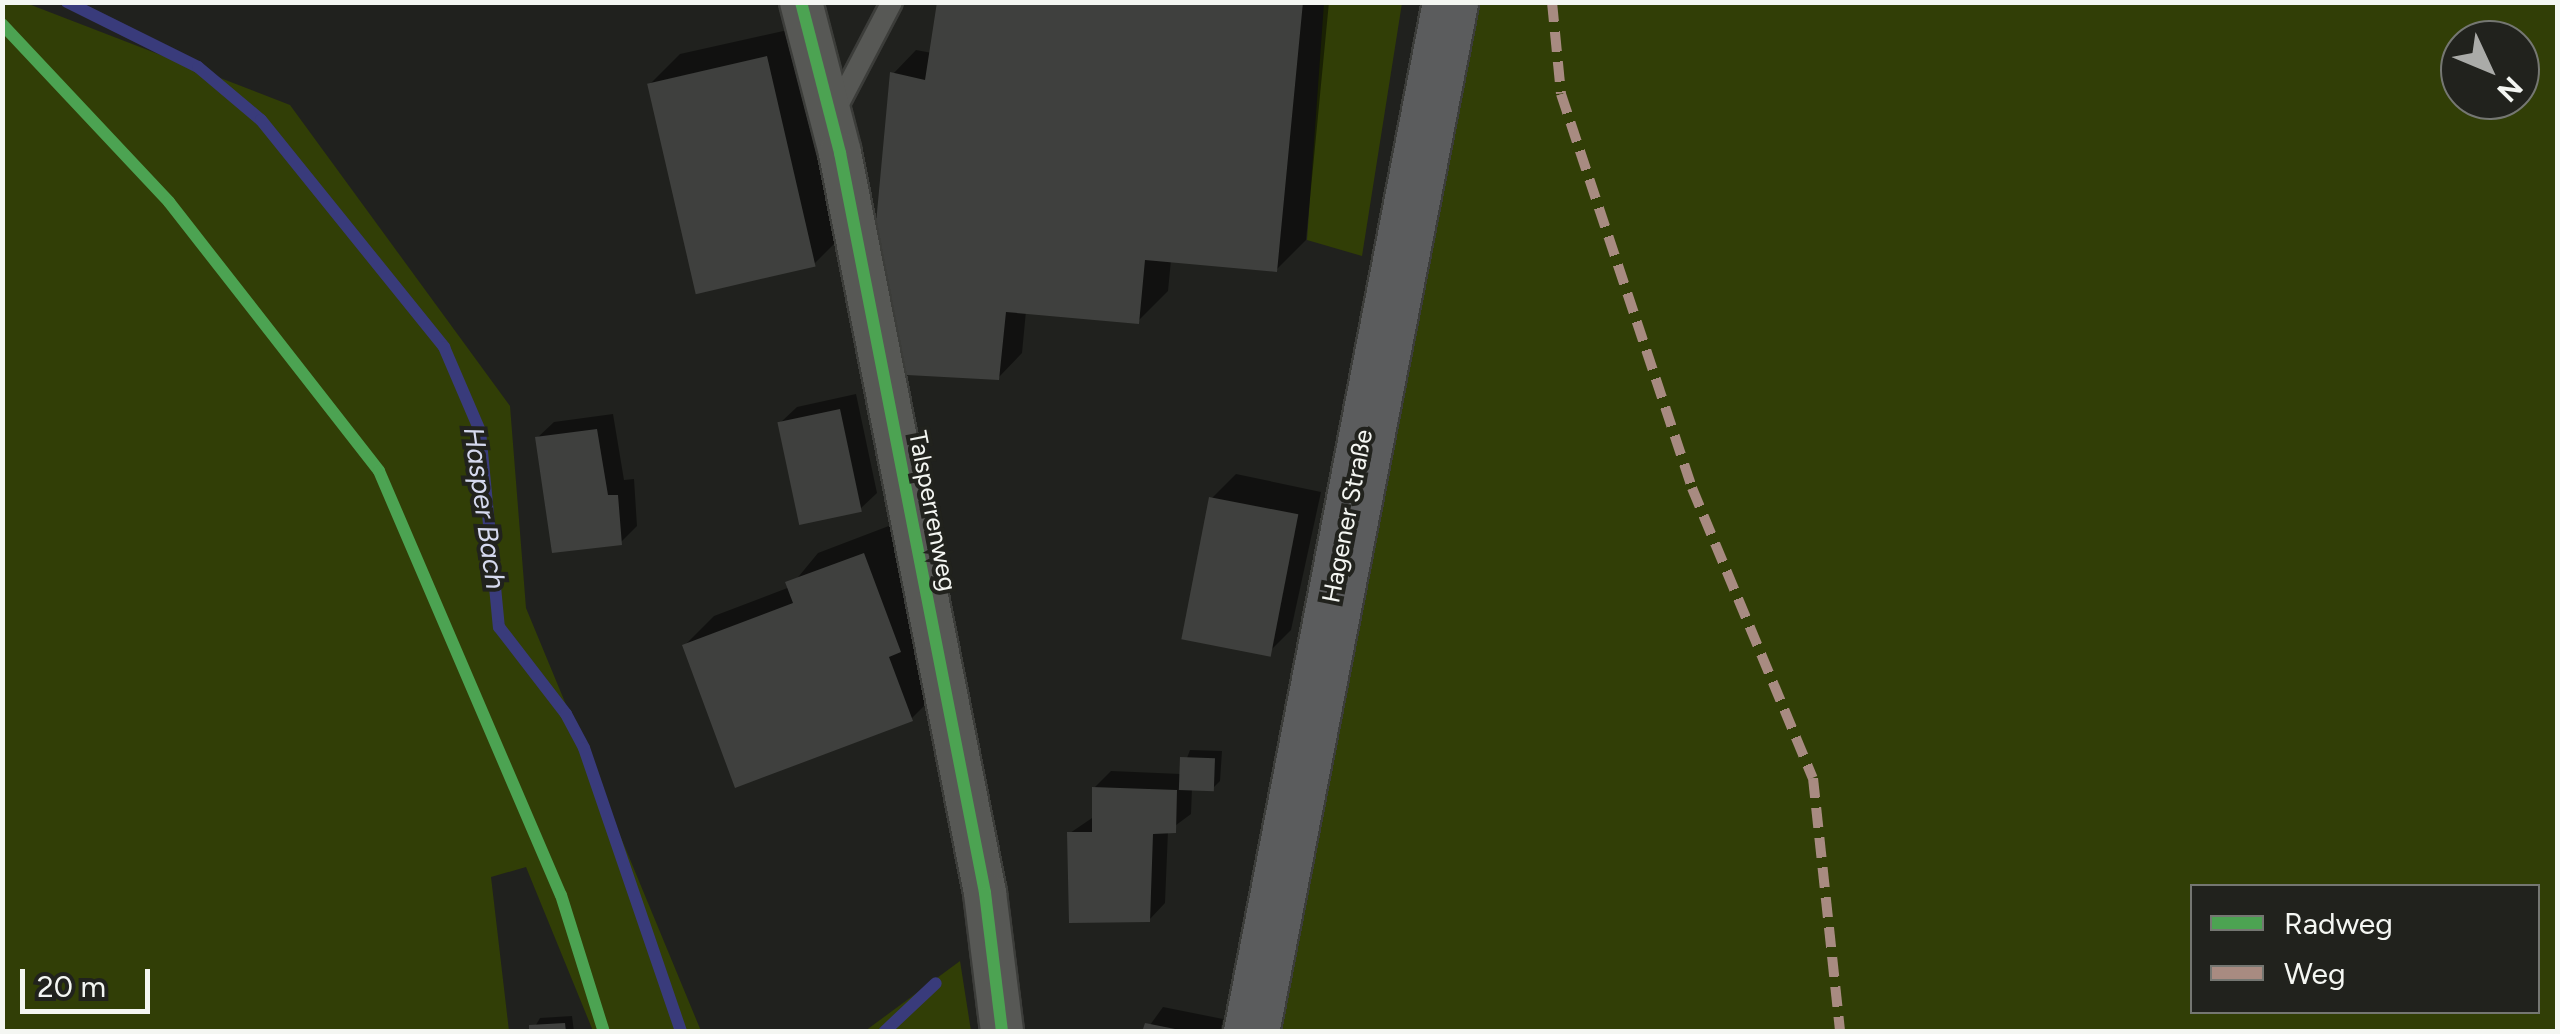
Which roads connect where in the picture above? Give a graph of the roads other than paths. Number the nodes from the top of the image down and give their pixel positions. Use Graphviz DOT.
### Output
graph roads {
  1 [pos="801,2"];
  2 [pos="892,2"];
  3 [pos="1450,2"];
  4 [pos="831,118"];
  5 [pos="1002,1032"];
  6 [pos="1251,1032"];
  1 -- 4 [label="street, Talsperrenweg"];
  2 -- 4 [label="lane"];
  3 -- 6 [label="main road, Hagener Straße"];
  4 -- 5 [label="street, Talsperrenweg"];
}
